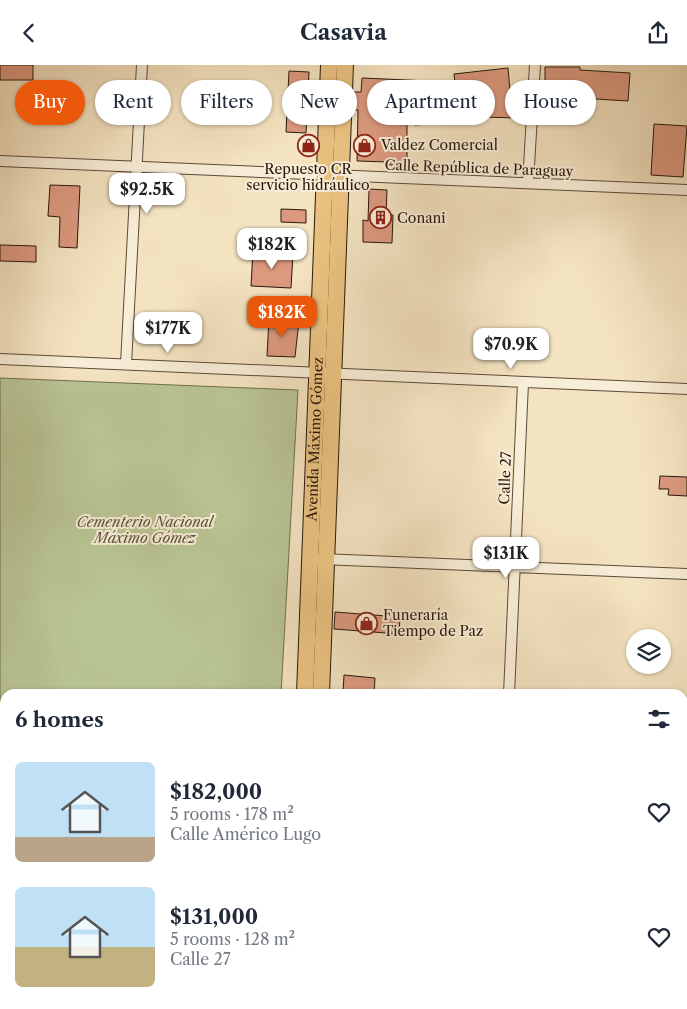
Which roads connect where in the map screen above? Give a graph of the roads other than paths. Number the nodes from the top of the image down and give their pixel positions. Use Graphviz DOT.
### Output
graph roads {
  1 [pos="142,65"];
  2 [pos="329,65"];
  3 [pos="345,65"];
  4 [pos="534,65"];
  5 [pos="0,161"];
  6 [pos="138,167"];
  7 [pos="334,176"];
  8 [pos="528,183"];
  9 [pos="687,190"];
  10 [pos="0,359"];
  11 [pos="126,364"];
  12 [pos="327,374"];
  13 [pos="523,383"];
  14 [pos="687,389"];
  15 [pos="318,559"];
  16 [pos="515,566"];
  17 [pos="687,574"];
  18 [pos="305,689"];
  19 [pos="321,689"];
  20 [pos="509,689"];
  1 -- 6 [label="street"];
  2 -- 7 [label="main road, Avenida Máximo Gómez"];
  3 -- 7 [label="main road, Avenida Máximo Gómez"];
  4 -- 8 [label="street"];
  5 -- 6 [label="street, Calle República de Paraguay"];
  6 -- 7 [label="street, Calle República de Paraguay"];
  6 -- 11 [label="street"];
  7 -- 8 [label="street, Calle República de Paraguay"];
  7 -- 12 [label="main road, Avenida Máximo Gómez"];
  8 -- 9 [label="street, Calle República de Paraguay"];
  10 -- 11 [label="street"];
  11 -- 12 [label="street"];
  12 -- 13 [label="street"];
  12 -- 15 [label="main road, Avenida Máximo Gómez"];
  13 -- 14 [label="street"];
  13 -- 16 [label="street, Calle 27"];
  15 -- 16 [label="street"];
  15 -- 18 [label="main road, Avenida Máximo Gómez"];
  15 -- 19 [label="main road, Avenida Máximo Gómez"];
  16 -- 17 [label="street"];
  16 -- 20 [label="street, Calle 27"];
}
